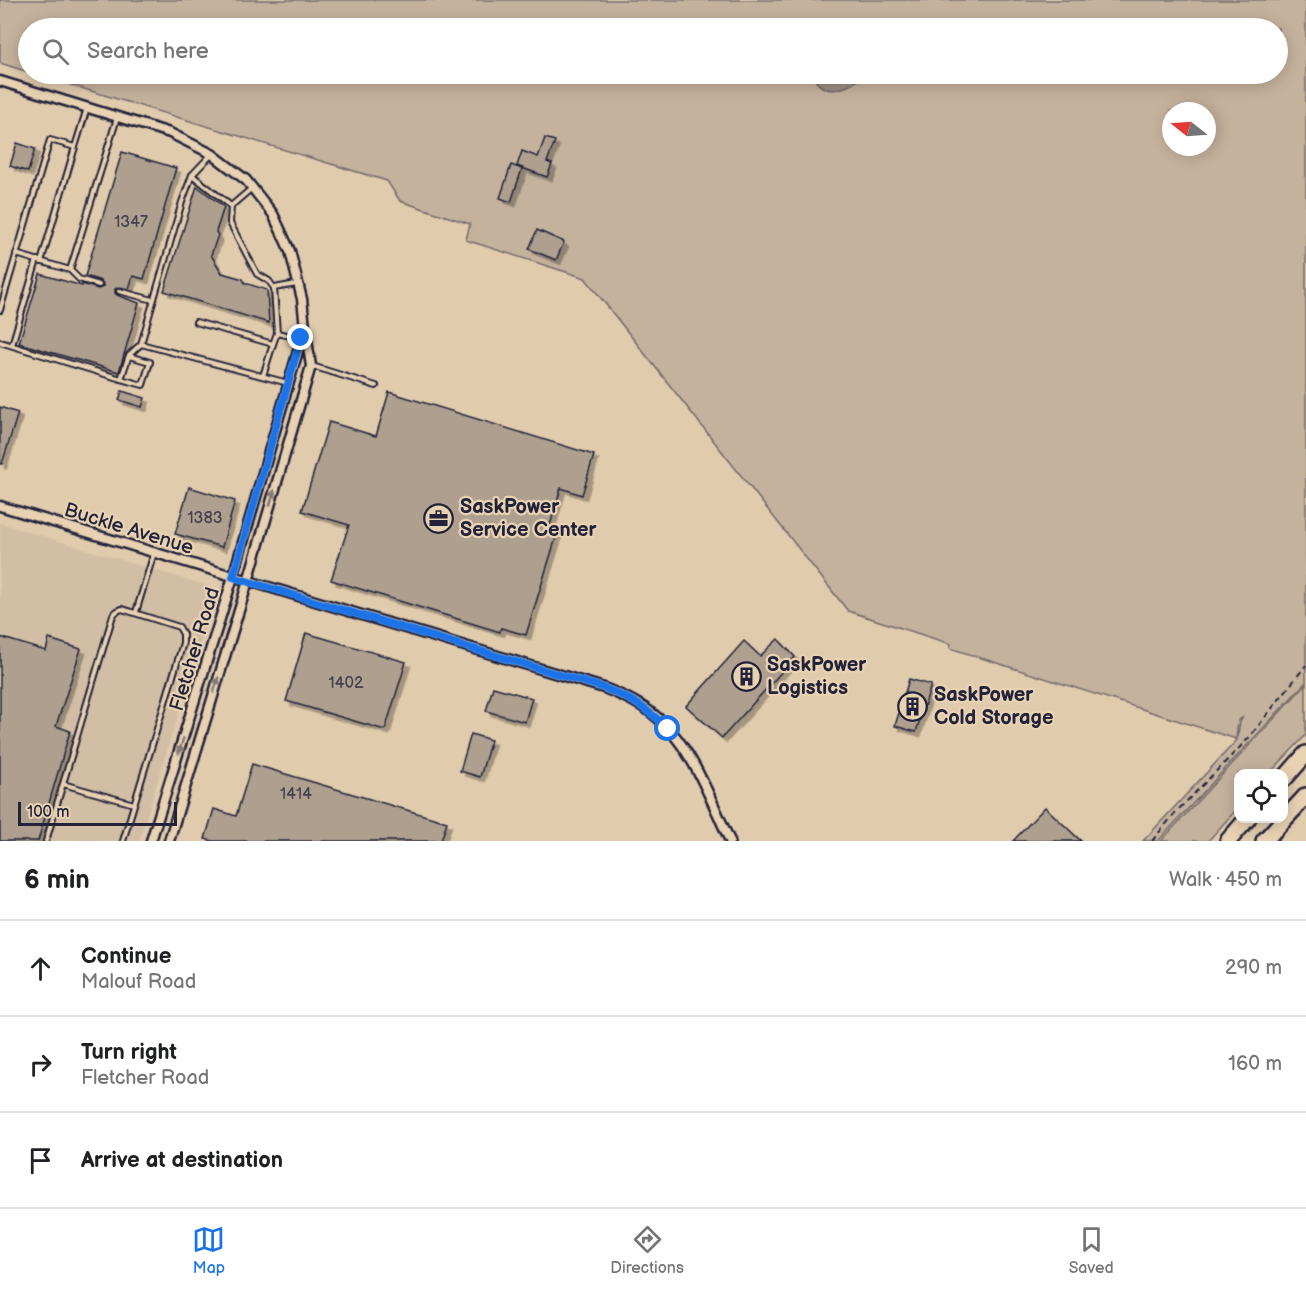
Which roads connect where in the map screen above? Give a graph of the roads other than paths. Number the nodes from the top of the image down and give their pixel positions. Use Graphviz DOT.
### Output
graph roads {
  1 [pos="0,81"];
  2 [pos="87,108"];
  3 [pos="117,117"];
  4 [pos="75,147"];
  5 [pos="212,154"];
  6 [pos="192,175"];
  7 [pos="252,188"];
  8 [pos="231,206"];
  9 [pos="16,254"];
  10 [pos="39,261"];
  11 [pos="70,270"];
  12 [pos="298,284"];
  13 [pos="99,285"];
  14 [pos="274,288"];
  15 [pos="119,291"];
  16 [pos="153,300"];
  17 [pos="0,310"];
  18 [pos="195,322"];
  19 [pos="304,327"];
  20 [pos="277,333"];
  21 [pos="301,338"];
  22 [pos="0,342"];
  23 [pos="141,344"];
  24 [pos="273,344"];
  25 [pos="12,345"];
  26 [pos="129,355"];
  27 [pos="311,366"];
  28 [pos="263,376"];
  29 [pos="121,379"];
  30 [pos="288,383"];
  31 [pos="376,386"];
  32 [pos="0,506"];
  33 [pos="155,553"];
  34 [pos="233,577"];
  35 [pos="248,581"];
  36 [pos="136,612"];
  37 [pos="1306,754"];
  38 [pos="1288,774"];
  39 [pos="63,784"];
  40 [pos="1306,796"];
  41 [pos="135,804"];
  42 [pos="1244,823"];
  43 [pos="46,841"];
  44 [pos="123,841"];
  45 [pos="151,841"];
  46 [pos="169,841"];
  47 [pos="730,841"];
  48 [pos="1228,841"];
  49 [pos="1264,841"];
  1 -- 2 [label="street, Fletcher Road"];
  2 -- 3 [label="street, Fletcher Road"];
  2 -- 4 [label="lane"];
  3 -- 5 [label="street, Fletcher Road"];
  3 -- 11 [label="lane"];
  4 -- 9 [label="lane"];
  4 -- 10 [label="lane"];
  5 -- 6 [label="lane"];
  5 -- 7 [label="street, Fletcher Road"];
  6 -- 8 [label="lane"];
  6 -- 16 [label="lane"];
  7 -- 8 [label="lane"];
  7 -- 12 [label="street, Fletcher Road"];
  8 -- 14 [label="lane"];
  9 -- 10 [label="lane"];
  9 -- 17 [label="lane"];
  10 -- 11 [label="lane"];
  10 -- 25 [label="lane"];
  11 -- 13 [label="lane"];
  12 -- 14 [label="lane"];
  12 -- 19 [label="street, Fletcher Road"];
  14 -- 20 [label="lane"];
  15 -- 16 [label="lane"];
  16 -- 23 [label="lane"];
  18 -- 24 [label="lane"];
  19 -- 21 [label="street, Fletcher Road"];
  19 -- 27 [label="street, Fletcher Road"];
  20 -- 21 [label="lane"];
  20 -- 24 [label="lane"];
  21 -- 30 [label="street, Fletcher Road"];
  22 -- 25 [label="lane"];
  23 -- 26 [label="lane"];
  23 -- 28 [label="lane"];
  24 -- 28 [label="lane"];
  25 -- 29 [label="lane"];
  26 -- 29 [label="lane"];
  26 -- 29 [label="lane"];
  27 -- 31 [label="lane"];
  35 -- 27 [label="street, Fletcher Road, one-way"];
  28 -- 30 [label="lane"];
  30 -- 34 [label="street, Fletcher Road"];
  32 -- 33 [label="street, Buckle Avenue"];
  33 -- 34 [label="street, Buckle Avenue"];
  33 -- 36 [label="lane"];
  34 -- 35 [label="street, Buckle Avenue"];
  34 -- 45 [label="street, Fletcher Road, one-way"];
  46 -- 35 [label="street, Fletcher Road, one-way"];
  35 -- 47 [label="street, Buckle Avenue"];
  36 -- 39 [label="lane"];
  36 -- 41 [label="lane"];
  37 -- 38 [label="highway"];
  39 -- 41 [label="lane"];
  39 -- 43 [label="lane"];
  40 -- 49 [label="highway"];
  41 -- 44 [label="lane"];
  42 -- 48 [label="highway"];
}
